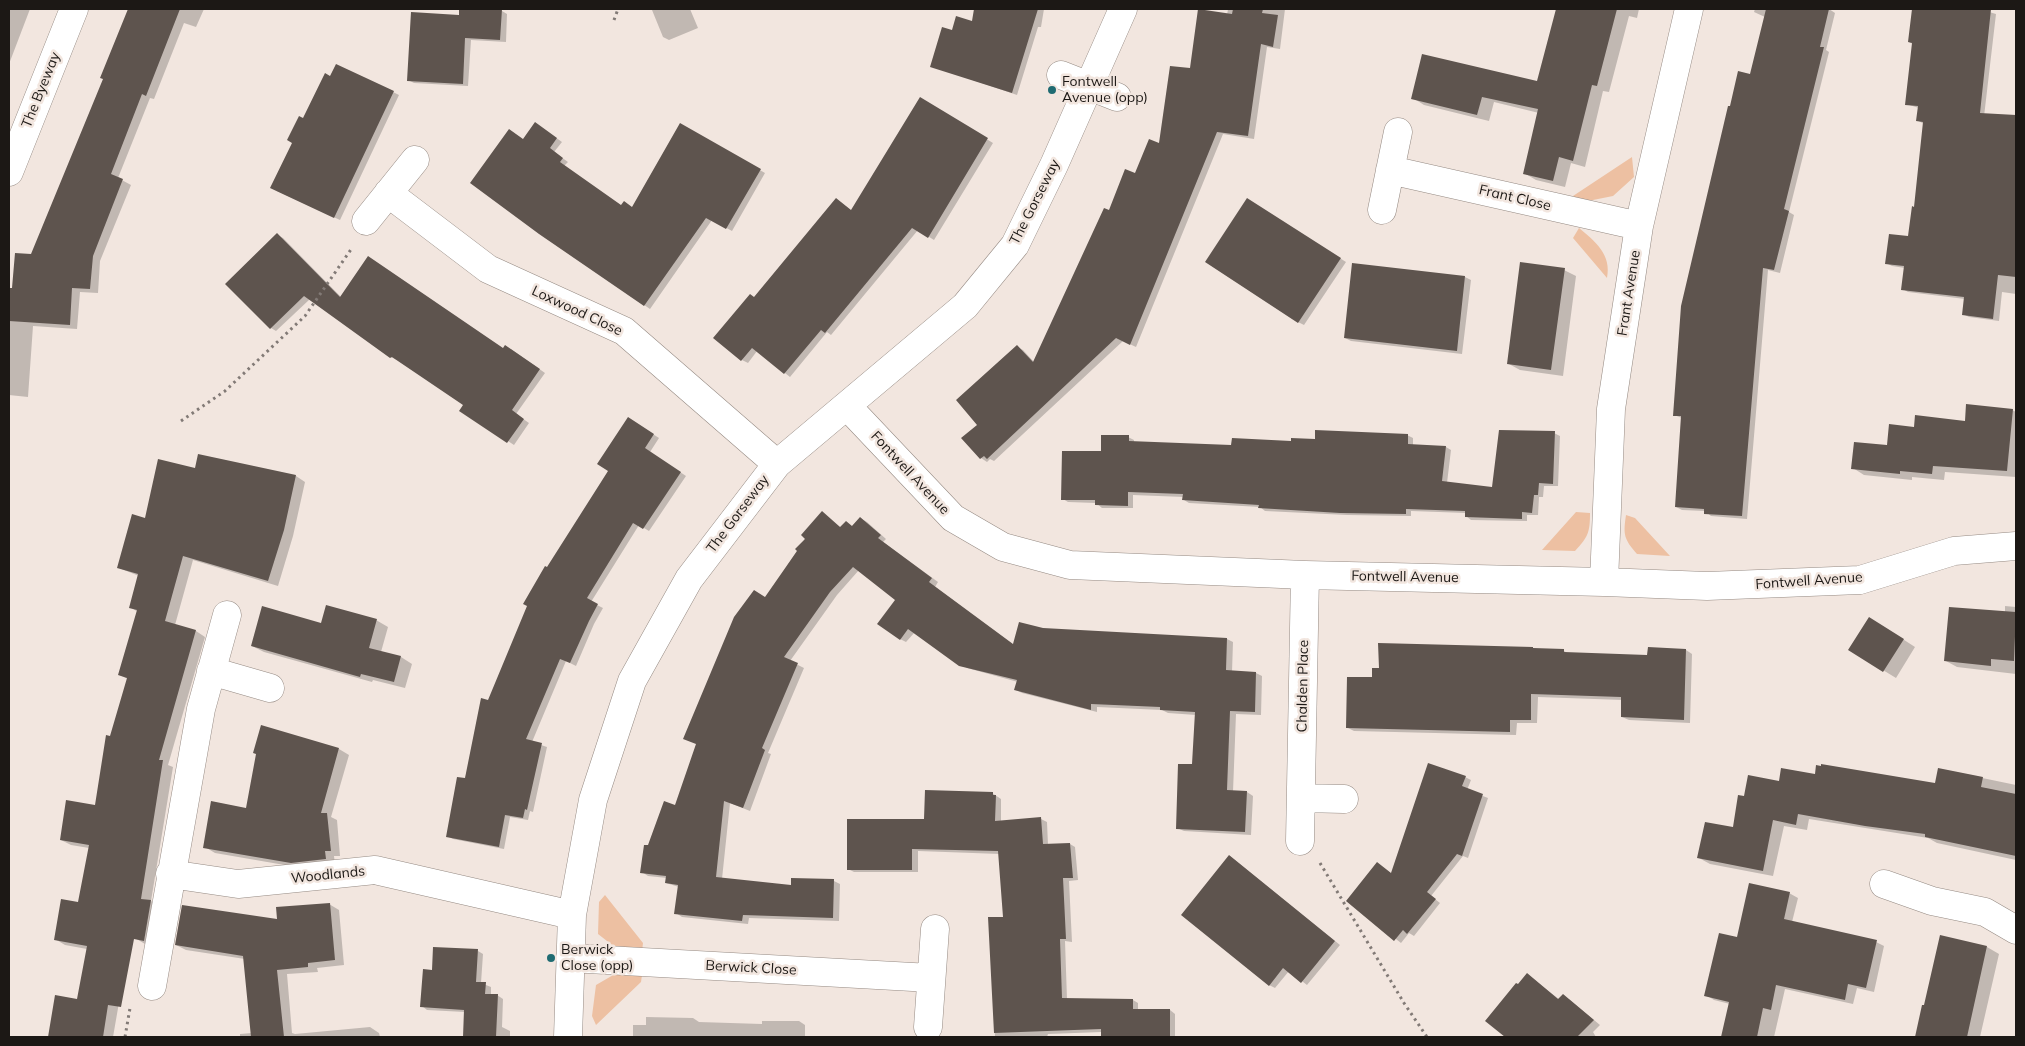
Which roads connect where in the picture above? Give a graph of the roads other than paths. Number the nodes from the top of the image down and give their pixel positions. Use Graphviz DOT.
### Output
graph roads {
  1 [pos="74,9"];
  2 [pos="1123,9"];
  3 [pos="1689,9"];
  4 [pos="1062,75"];
  5 [pos="1089,86"];
  6 [pos="1117,97"];
  7 [pos="1398,132"];
  8 [pos="415,160"];
  9 [pos="1390,170"];
  10 [pos="9,172"];
  11 [pos="388,193"];
  12 [pos="1382,210"];
  13 [pos="366,221"];
  14 [pos="1639,226"];
  15 [pos="847,406"];
  16 [pos="777,464"];
  17 [pos="2016,546"];
  18 [pos="1305,575"];
  19 [pos="1604,582"];
  20 [pos="226,615"];
  21 [pos="211,671"];
  22 [pos="270,688"];
  23 [pos="1301,798"];
  24 [pos="1344,799"];
  25 [pos="1300,841"];
  26 [pos="170,874"];
  27 [pos="1884,884"];
  28 [pos="572,915"];
  29 [pos="935,929"];
  30 [pos="2016,930"];
  31 [pos="570,958"];
  32 [pos="931,978"];
  33 [pos="152,986"];
  34 [pos="928,1026"];
  35 [pos="568,1037"];
  1 -- 10 [label="street, The Byeway"];
  2 -- 5 [label="street, The Gorseway"];
  3 -- 14 [label="street, Frant Avenue"];
  4 -- 5 [label="street"];
  5 -- 6 [label="street"];
  5 -- 15 [label="street, The Gorseway"];
  7 -- 9 [label="street"];
  8 -- 11 [label="street"];
  9 -- 12 [label="street"];
  9 -- 14 [label="street, Frant Close"];
  11 -- 13 [label="street"];
  11 -- 16 [label="street, Loxwood Close"];
  14 -- 19 [label="street, Frant Avenue"];
  15 -- 16 [label="street, The Gorseway"];
  15 -- 18 [label="street, Fontwell Avenue"];
  16 -- 28 [label="street, The Gorseway"];
  17 -- 19 [label="street, Fontwell Avenue"];
  18 -- 19 [label="street, Fontwell Avenue"];
  18 -- 23 [label="street, Chalden Place"];
  20 -- 21 [label="street"];
  21 -- 22 [label="street"];
  21 -- 26 [label="street"];
  23 -- 24 [label="street"];
  23 -- 25 [label="street, Chalden Place"];
  26 -- 28 [label="street, Woodlands"];
  26 -- 33 [label="street"];
  27 -- 30 [label="street"];
  28 -- 31 [label="street, The Gorseway"];
  29 -- 32 [label="street"];
  31 -- 32 [label="street, Berwick Close"];
  31 -- 35 [label="street, The Gorseway"];
  32 -- 34 [label="street"];
}
